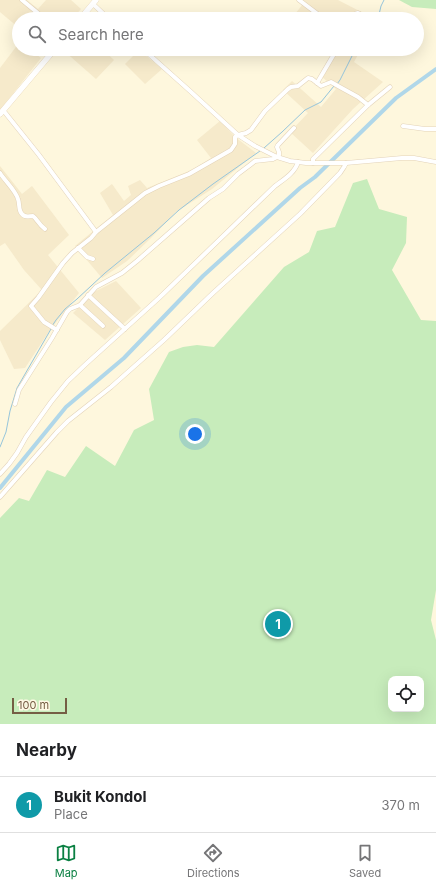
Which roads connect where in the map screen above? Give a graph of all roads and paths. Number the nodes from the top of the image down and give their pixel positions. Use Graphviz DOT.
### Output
graph roads {
  1 [pos="22,0"];
  2 [pos="299,0"];
  3 [pos="94,2"];
  4 [pos="37,12"];
  5 [pos="86,12"];
  6 [pos="103,12"];
  7 [pos="315,12"];
  8 [pos="49,56"];
  9 [pos="151,56"];
  10 [pos="332,56"];
  11 [pos="317,83"];
  12 [pos="390,87"];
  13 [pos="368,105"];
  14 [pos="1,113"];
  15 [pos="403,126"];
  16 [pos="294,128"];
  17 [pos="436,129"];
  18 [pos="238,135"];
  19 [pos="277,157"];
  20 [pos="298,162"];
  21 [pos="436,162"];
  22 [pos="313,163"];
  23 [pos="346,163"];
  24 [pos="0,173"];
  25 [pos="45,229"];
  26 [pos="96,232"];
  27 [pos="78,248"];
  28 [pos="93,259"];
  29 [pos="88,295"];
  30 [pos="80,305"];
  31 [pos="103,326"];
  32 [pos="56,329"];
  33 [pos="125,329"];
  34 [pos="15,404"];
  35 [pos="0,474"];
  36 [pos="0,497"];
  1 -- 4 [label="street"];
  2 -- 7 [label="street"];
  3 -- 5 [label="street"];
  3 -- 6 [label="street"];
  8 -- 14 [label="street"];
  9 -- 18 [label="street"];
  10 -- 11 [label="street"];
  11 -- 13 [label="street"];
  11 -- 18 [label="street"];
  12 -- 13 [label="street"];
  13 -- 22 [label="street"];
  14 -- 26 [label="street"];
  15 -- 17 [label="street"];
  16 -- 19 [label="street"];
  18 -- 19 [label="street"];
  18 -- 26 [label="street"];
  19 -- 20 [label="street"];
  19 -- 29 [label="street"];
  20 -- 22 [label="street"];
  20 -- 33 [label="street"];
  21 -- 23 [label="street"];
  22 -- 23 [label="street"];
  23 -- 36 [label="street"];
  24 -- 25 [label="street"];
  26 -- 27 [label="street"];
  27 -- 28 [label="street"];
  27 -- 32 [label="street"];
  29 -- 30 [label="street"];
  29 -- 33 [label="street"];
  30 -- 31 [label="street"];
  30 -- 32 [label="street"];
  32 -- 34 [label="street"];
  33 -- 35 [label="street"];
}
